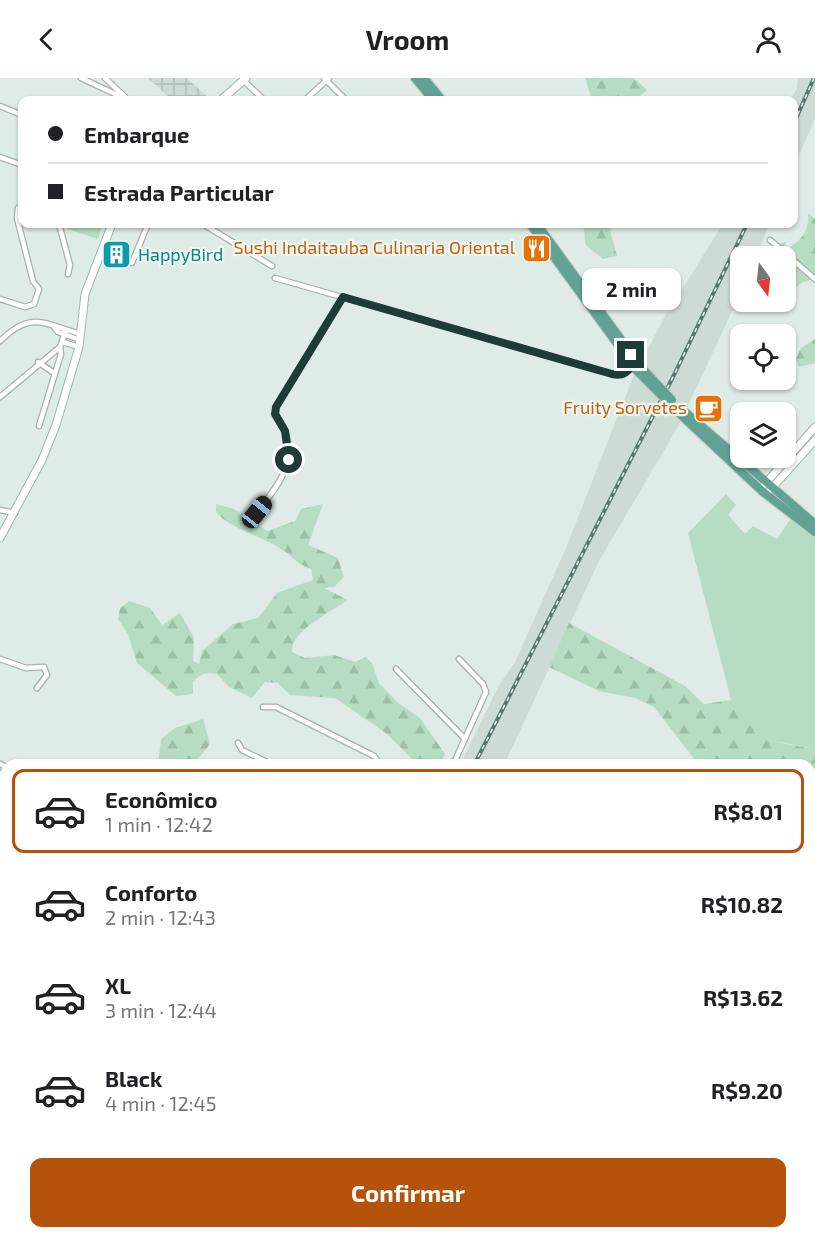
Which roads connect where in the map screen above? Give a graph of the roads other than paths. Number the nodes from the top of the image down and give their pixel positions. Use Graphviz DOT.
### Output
graph roads {
  1 [pos="105,78"];
  2 [pos="415,78"];
  3 [pos="424,78"];
  4 [pos="86,79"];
  5 [pos="244,79"];
  6 [pos="327,79"];
  7 [pos="121,96"];
  8 [pos="125,96"];
  9 [pos="225,96"];
  10 [pos="260,96"];
  11 [pos="309,96"];
  12 [pos="342,96"];
  13 [pos="430,96"];
  14 [pos="439,96"];
  15 [pos="0,106"];
  16 [pos="18,113"];
  17 [pos="0,157"];
  18 [pos="18,164"];
  19 [pos="20,228"];
  20 [pos="60,228"];
  21 [pos="108,228"];
  22 [pos="146,228"];
  23 [pos="210,228"];
  24 [pos="533,228"];
  25 [pos="540,228"];
  26 [pos="770,240"];
  27 [pos="132,263"];
  28 [pos="272,266"];
  29 [pos="68,274"];
  30 [pos="275,278"];
  31 [pos="815,279"];
  32 [pos="86,291"];
  33 [pos="343,297"];
  34 [pos="0,299"];
  35 [pos="81,312"];
  36 [pos="66,332"];
  37 [pos="80,340"];
  38 [pos="0,341"];
  39 [pos="62,344"];
  40 [pos="38,362"];
  41 [pos="637,366"];
  42 [pos="54,373"];
  43 [pos="0,397"];
  44 [pos="682,413"];
  45 [pos="39,426"];
  46 [pos="814,429"];
  47 [pos="815,440"];
  48 [pos="784,469"];
  49 [pos="750,480"];
  50 [pos="769,490"];
  51 [pos="0,510"];
  52 [pos="257,512"];
  53 [pos="15,513"];
  54 [pos="815,525"];
  55 [pos="815,532"];
  56 [pos="0,538"];
  57 [pos="0,659"];
  58 [pos="459,659"];
  59 [pos="396,669"];
  60 [pos="37,688"];
  61 [pos="263,707"];
  62 [pos="465,739"];
  63 [pos="238,743"];
  64 [pos="261,759"];
  65 [pos="376,759"];
  66 [pos="456,759"];
  1 -- 8 [label="street"];
  2 -- 13 [label="main road"];
  3 -- 14 [label="main road"];
  4 -- 7 [label="street"];
  5 -- 9 [label="main road"];
  5 -- 10 [label="street"];
  6 -- 11 [label="street"];
  6 -- 12 [label="street"];
  15 -- 16 [label="street"];
  17 -- 18 [label="street"];
  19 -- 34 [label="street"];
  20 -- 29 [label="street"];
  21 -- 32 [label="main road"];
  22 -- 27 [label="street"];
  23 -- 28 [label="street"];
  24 -- 41 [label="main road"];
  25 -- 41 [label="main road"];
  26 -- 31 [label="street"];
  30 -- 33 [label="street"];
  32 -- 35 [label="main road"];
  32 -- 35 [label="main road"];
  33 -- 41 [label="street"];
  33 -- 52 [label="street"];
  35 -- 37 [label="main road"];
  36 -- 37 [label="street"];
  36 -- 38 [label="street"];
  36 -- 39 [label="street"];
  37 -- 39 [label="street"];
  37 -- 53 [label="main road"];
  39 -- 40 [label="street"];
  39 -- 42 [label="street"];
  40 -- 42 [label="street"];
  40 -- 43 [label="street"];
  41 -- 44 [label="main road, bridge"];
  42 -- 45 [label="street"];
  44 -- 49 [label="main road"];
  44 -- 50 [label="main road"];
  46 -- 48 [label="main road"];
  47 -- 48 [label="main road"];
  48 -- 50 [label="main road"];
  49 -- 50 [label="main road"];
  49 -- 50 [label="main road"];
  50 -- 54 [label="main road"];
  50 -- 55 [label="main road"];
  51 -- 53 [label="street"];
  53 -- 56 [label="main road"];
  57 -- 60 [label="street"];
  58 -- 62 [label="street"];
  59 -- 62 [label="street"];
  61 -- 65 [label="street"];
  62 -- 66 [label="street"];
  63 -- 64 [label="street"];
}
